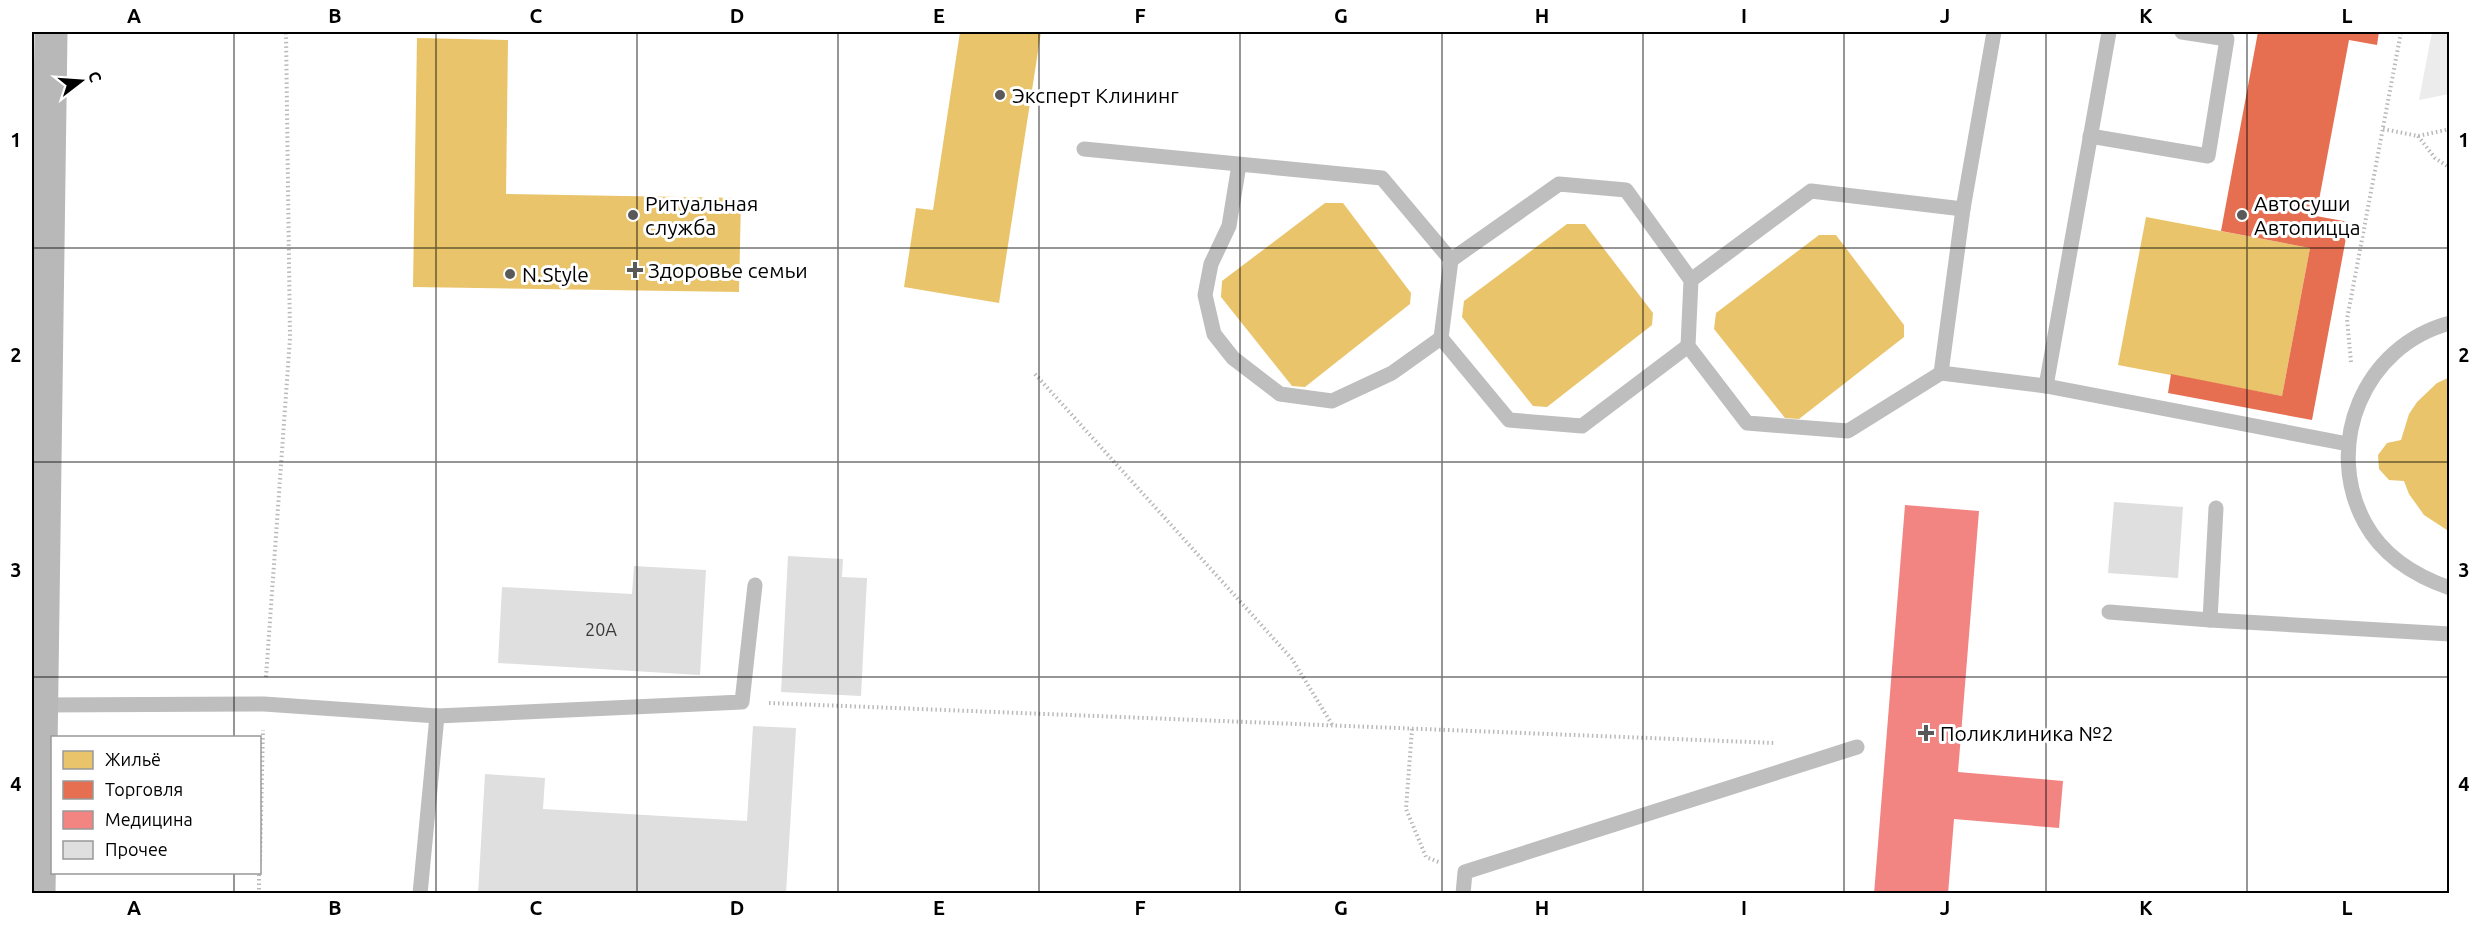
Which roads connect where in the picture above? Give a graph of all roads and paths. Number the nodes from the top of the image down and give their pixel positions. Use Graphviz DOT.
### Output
graph roads {
  1 [pos="51,32"];
  2 [pos="286,32"];
  3 [pos="1994,32"];
  4 [pos="2109,32"];
  5 [pos="2182,32"];
  6 [pos="2401,32"];
  7 [pos="2383,129"];
  8 [pos="2450,129"];
  9 [pos="2090,136"];
  10 [pos="2418,136"];
  11 [pos="1084,149"];
  12 [pos="1239,165"];
  13 [pos="2450,168"];
  14 [pos="1963,209"];
  15 [pos="1451,260"];
  16 [pos="1691,280"];
  17 [pos="2450,323"];
  18 [pos="1441,338"];
  19 [pos="1688,346"];
  20 [pos="1941,373"];
  21 [pos="1035,374"];
  22 [pos="2046,386"];
  23 [pos="2361,394"];
  24 [pos="2348,444"];
  25 [pos="2216,508"];
  26 [pos="38,529"];
  27 [pos="755,585"];
  28 [pos="2450,588"];
  29 [pos="2109,612"];
  30 [pos="2210,620"];
  31 [pos="2450,634"];
  32 [pos="742,702"];
  33 [pos="264,704"];
  34 [pos="42,705"];
  35 [pos="437,716"];
  36 [pos="1333,726"];
  37 [pos="1412,729"];
  38 [pos="1786,744"];
  39 [pos="1857,747"];
  40 [pos="261,822"];
  41 [pos="1465,872"];
  42 [pos="259,874"];
  43 [pos="39,894"];
  44 [pos="259,894"];
  45 [pos="420,894"];
  46 [pos="1463,894"];
  1 -- 26 [label="main road"];
  2 -- 33 [label="path"];
  3 -- 14 [label="lane"];
  4 -- 9 [label="lane"];
  5 -- 9 [label="lane"];
  6 -- 7 [label="path"];
  7 -- 10 [label="path"];
  7 -- 23 [label="path"];
  8 -- 10 [label="path"];
  9 -- 22 [label="lane"];
  10 -- 13 [label="path"];
  11 -- 12 [label="lane"];
  12 -- 15 [label="lane"];
  12 -- 18 [label="lane"];
  14 -- 16 [label="lane"];
  14 -- 20 [label="lane"];
  15 -- 16 [label="lane"];
  15 -- 18 [label="lane"];
  16 -- 19 [label="lane"];
  17 -- 23 [label="lane"];
  18 -- 19 [label="lane"];
  19 -- 20 [label="lane"];
  20 -- 22 [label="lane"];
  21 -- 36 [label="path"];
  22 -- 24 [label="lane"];
  23 -- 24 [label="lane"];
  24 -- 28 [label="lane"];
  25 -- 30 [label="lane"];
  26 -- 34 [label="main road"];
  27 -- 32 [label="lane"];
  29 -- 30 [label="lane"];
  30 -- 31 [label="lane"];
  32 -- 35 [label="lane"];
  32 -- 36 [label="path"];
  33 -- 34 [label="lane"];
  33 -- 35 [label="lane"];
  33 -- 40 [label="path"];
  34 -- 43 [label="main road"];
  35 -- 45 [label="lane"];
  36 -- 37 [label="path"];
  37 -- 38 [label="path"];
  37 -- 41 [label="path"];
  39 -- 41 [label="lane"];
  41 -- 46 [label="lane"];
  42 -- 44 [label="path"];
}
